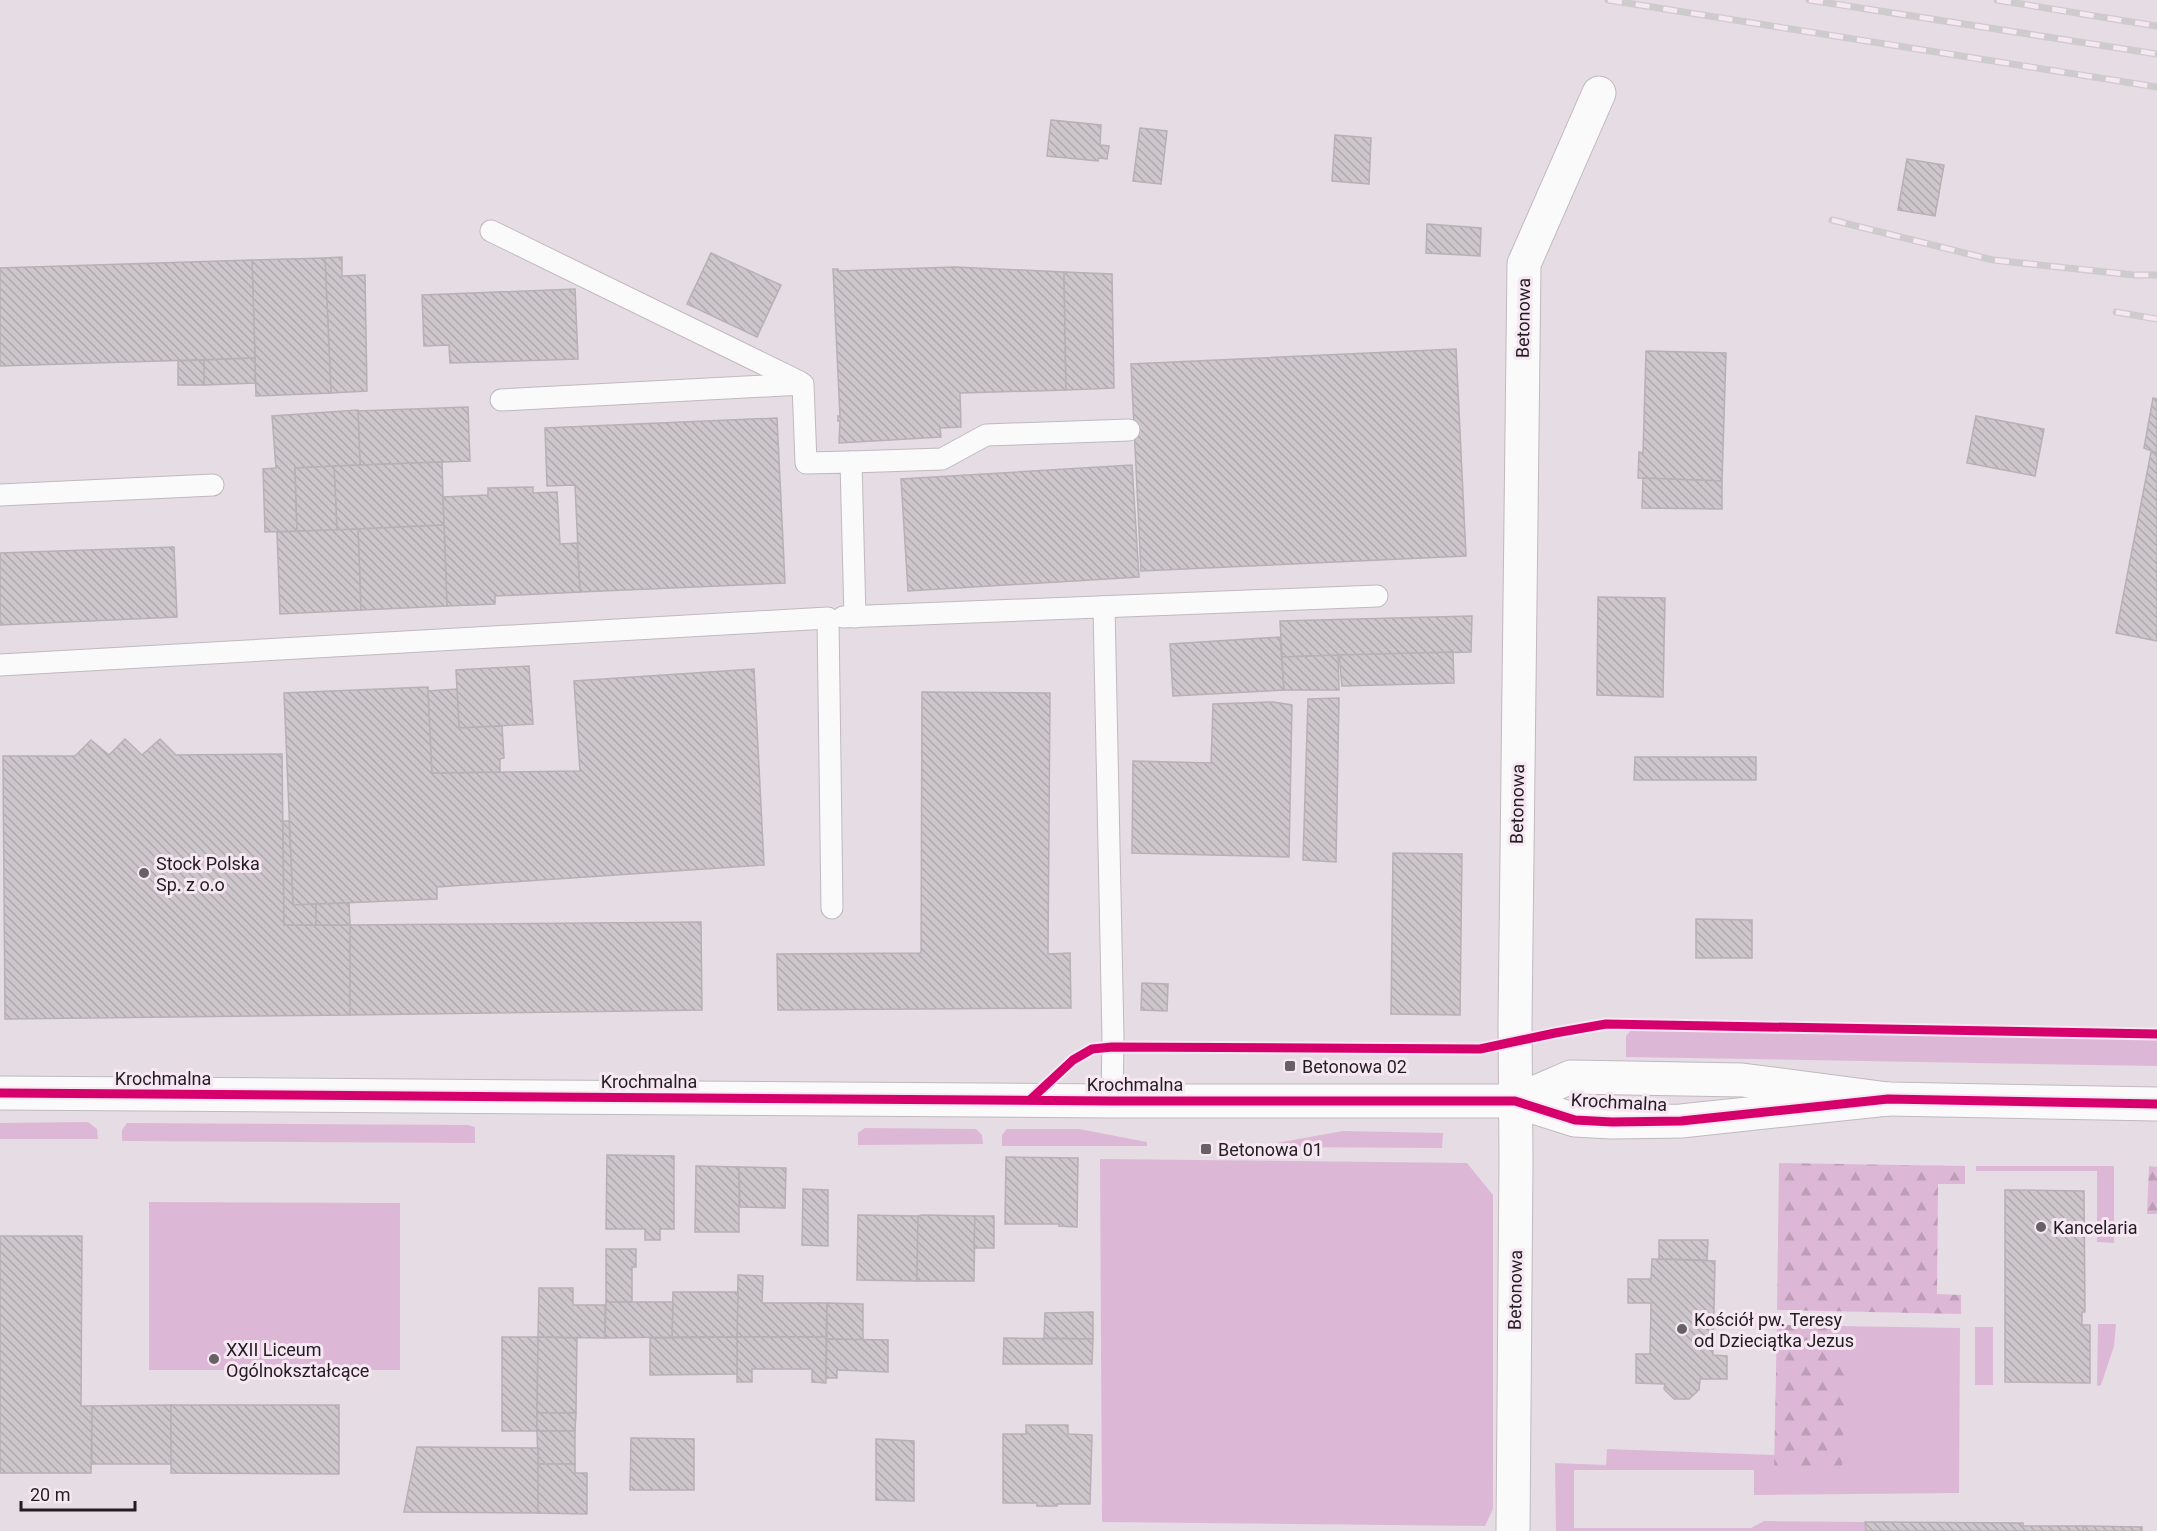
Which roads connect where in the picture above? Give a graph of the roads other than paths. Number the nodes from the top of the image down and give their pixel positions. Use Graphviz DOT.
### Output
graph roads {
  1 [pos="1599,93"];
  2 [pos="491,231"];
  3 [pos="803,384"];
  4 [pos="501,400"];
  5 [pos="1129,430"];
  6 [pos="851,462"];
  7 [pos="213,485"];
  8 [pos="0,495"];
  9 [pos="1377,596"];
  10 [pos="1104,607"];
  11 [pos="855,617"];
  12 [pos="828,618"];
  13 [pos="0,665"];
  14 [pos="832,908"];
  15 [pos="0,1093"];
  16 [pos="1887,1099"];
  17 [pos="1112,1101"];
  18 [pos="1515,1101"];
  19 [pos="2157,1104"];
  20 [pos="1513,1531"];
  1 -- 18 [label="street, Betonowa"];
  2 -- 3 [label="lane"];
  3 -- 4 [label="lane"];
  3 -- 6 [label="lane"];
  5 -- 6 [label="lane"];
  6 -- 11 [label="lane"];
  7 -- 8 [label="lane"];
  9 -- 10 [label="lane"];
  10 -- 11 [label="lane"];
  10 -- 17 [label="lane"];
  11 -- 12 [label="lane"];
  12 -- 13 [label="lane"];
  12 -- 14 [label="lane"];
  15 -- 17 [label="street, Krochmalna"];
  16 -- 18 [label="street, Krochmalna"];
  16 -- 18 [label="street, Krochmalna"];
  16 -- 19 [label="street, Krochmalna"];
  17 -- 18 [label="street, Krochmalna"];
  18 -- 20 [label="street, Betonowa"];
}
